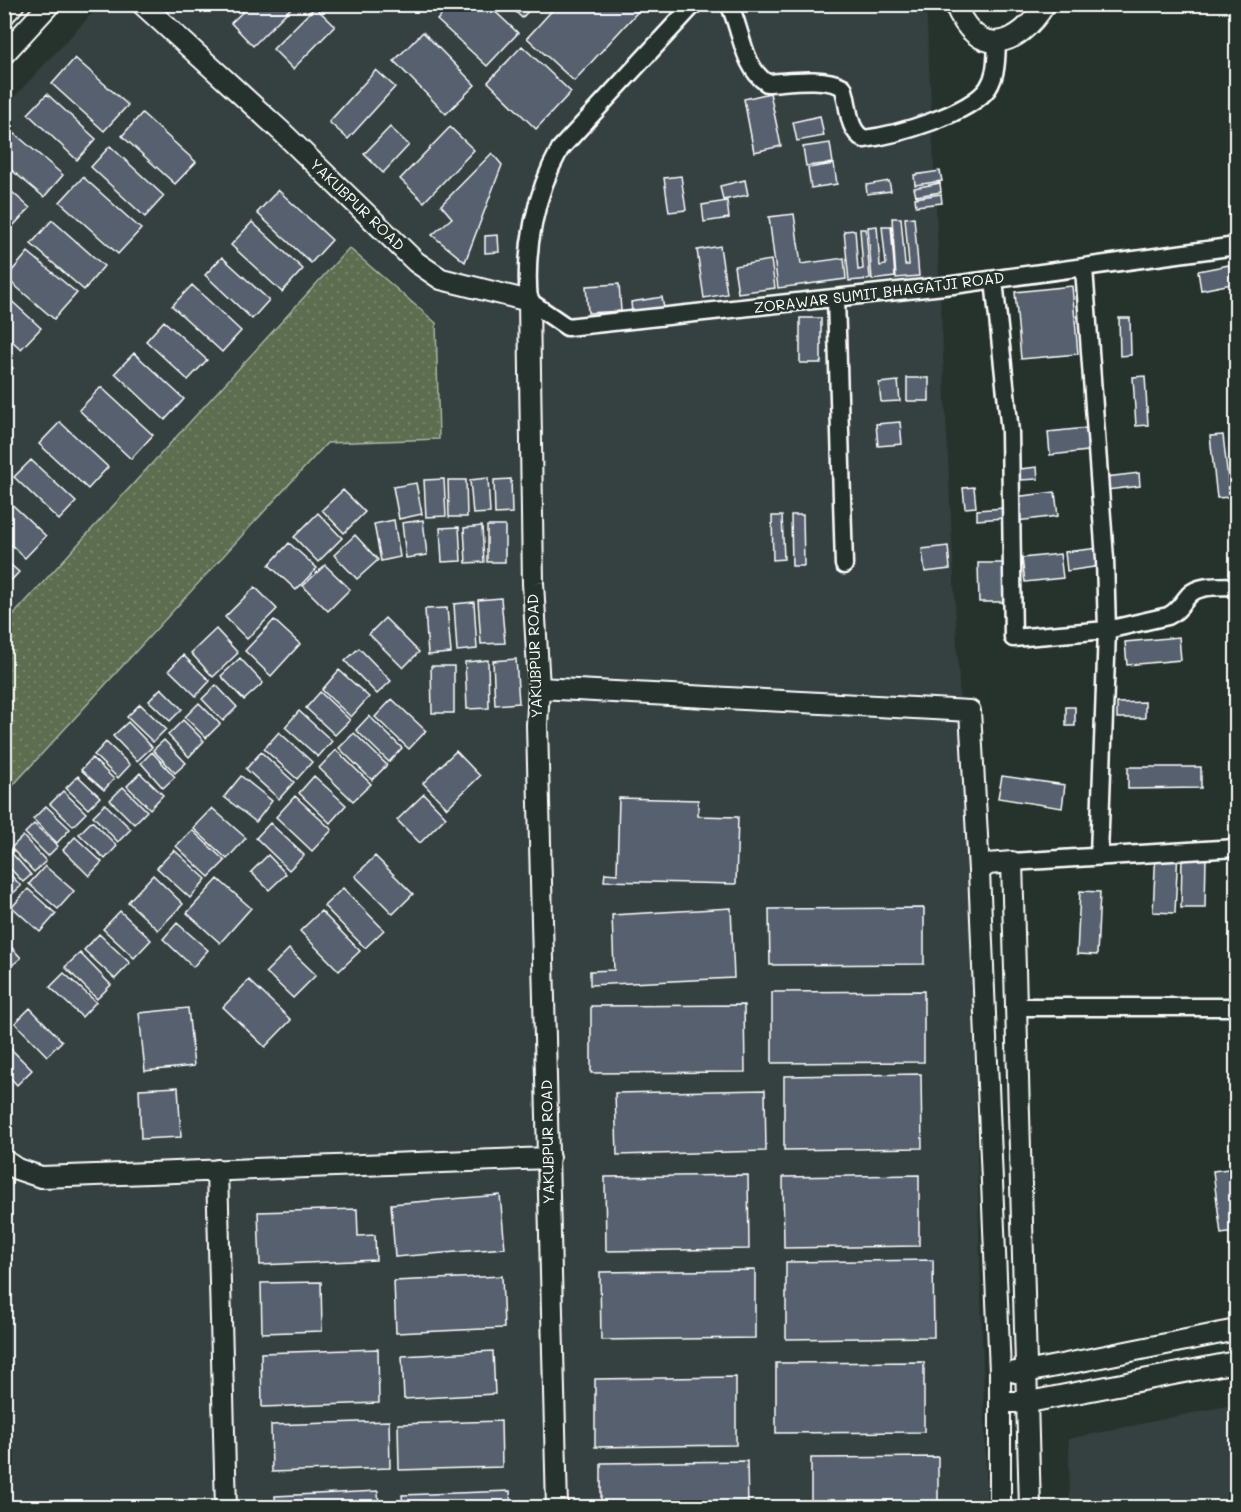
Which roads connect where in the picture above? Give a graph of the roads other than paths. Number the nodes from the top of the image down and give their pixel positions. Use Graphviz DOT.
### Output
graph roads {
  1 [pos="15,4"];
  2 [pos="50,4"];
  3 [pos="142,4"];
  4 [pos="694,4"];
  5 [pos="729,4"];
  6 [pos="955,4"];
  7 [pos="1046,4"];
  8 [pos="4,15"];
  9 [pos="997,43"];
  10 [pos="4,54"];
  11 [pos="1236,246"];
  12 [pos="1084,268"];
  13 [pos="994,280"];
  14 [pos="836,298"];
  15 [pos="529,302"];
  16 [pos="844,565"];
  17 [pos="1236,586"];
  18 [pos="1107,630"];
  19 [pos="539,688"];
  20 [pos="1236,848"];
  21 [pos="1099,855"];
  22 [pos="1012,862"];
  23 [pos="979,871"];
  24 [pos="1016,1007"];
  25 [pos="1236,1007"];
  26 [pos="549,1158"];
  27 [pos="4,1160"];
  28 [pos="217,1170"];
  29 [pos="1236,1330"];
  30 [pos="1236,1362"];
  31 [pos="1000,1372"];
  32 [pos="1026,1372"];
  33 [pos="1000,1402"];
  34 [pos="1029,1402"];
  35 [pos="226,1508"];
  36 [pos="557,1508"];
  37 [pos="1000,1508"];
  38 [pos="1030,1508"];
  1 -- 8 [label="street"];
  2 -- 10 [label="street"];
  3 -- 15 [label="street, YAKUBPUR ROAD"];
  4 -- 15 [label="street"];
  5 -- 9 [label="street"];
  6 -- 9 [label="street"];
  7 -- 9 [label="street"];
  11 -- 12 [label="street, ZORAWAR SUMIT BHAGATJI ROAD"];
  12 -- 13 [label="street, ZORAWAR SUMIT BHAGATJI ROAD"];
  12 -- 18 [label="street"];
  13 -- 14 [label="street, ZORAWAR SUMIT BHAGATJI ROAD"];
  13 -- 18 [label="street"];
  14 -- 15 [label="street, ZORAWAR SUMIT BHAGATJI ROAD"];
  14 -- 16 [label="street"];
  15 -- 19 [label="street, YAKUBPUR ROAD"];
  17 -- 18 [label="street"];
  18 -- 21 [label="street"];
  19 -- 23 [label="street"];
  19 -- 26 [label="street, YAKUBPUR ROAD"];
  20 -- 21 [label="street"];
  21 -- 22 [label="street"];
  22 -- 23 [label="street"];
  22 -- 24 [label="street"];
  23 -- 31 [label="street"];
  24 -- 25 [label="street"];
  24 -- 32 [label="street"];
  26 -- 28 [label="street"];
  26 -- 36 [label="street, YAKUBPUR ROAD"];
  27 -- 28 [label="street"];
  28 -- 35 [label="street"];
  29 -- 32 [label="street"];
  30 -- 34 [label="street"];
  31 -- 32 [label="street"];
  31 -- 33 [label="street"];
  32 -- 34 [label="street"];
  33 -- 34 [label="street"];
  33 -- 37 [label="street"];
  34 -- 38 [label="street"];
}
